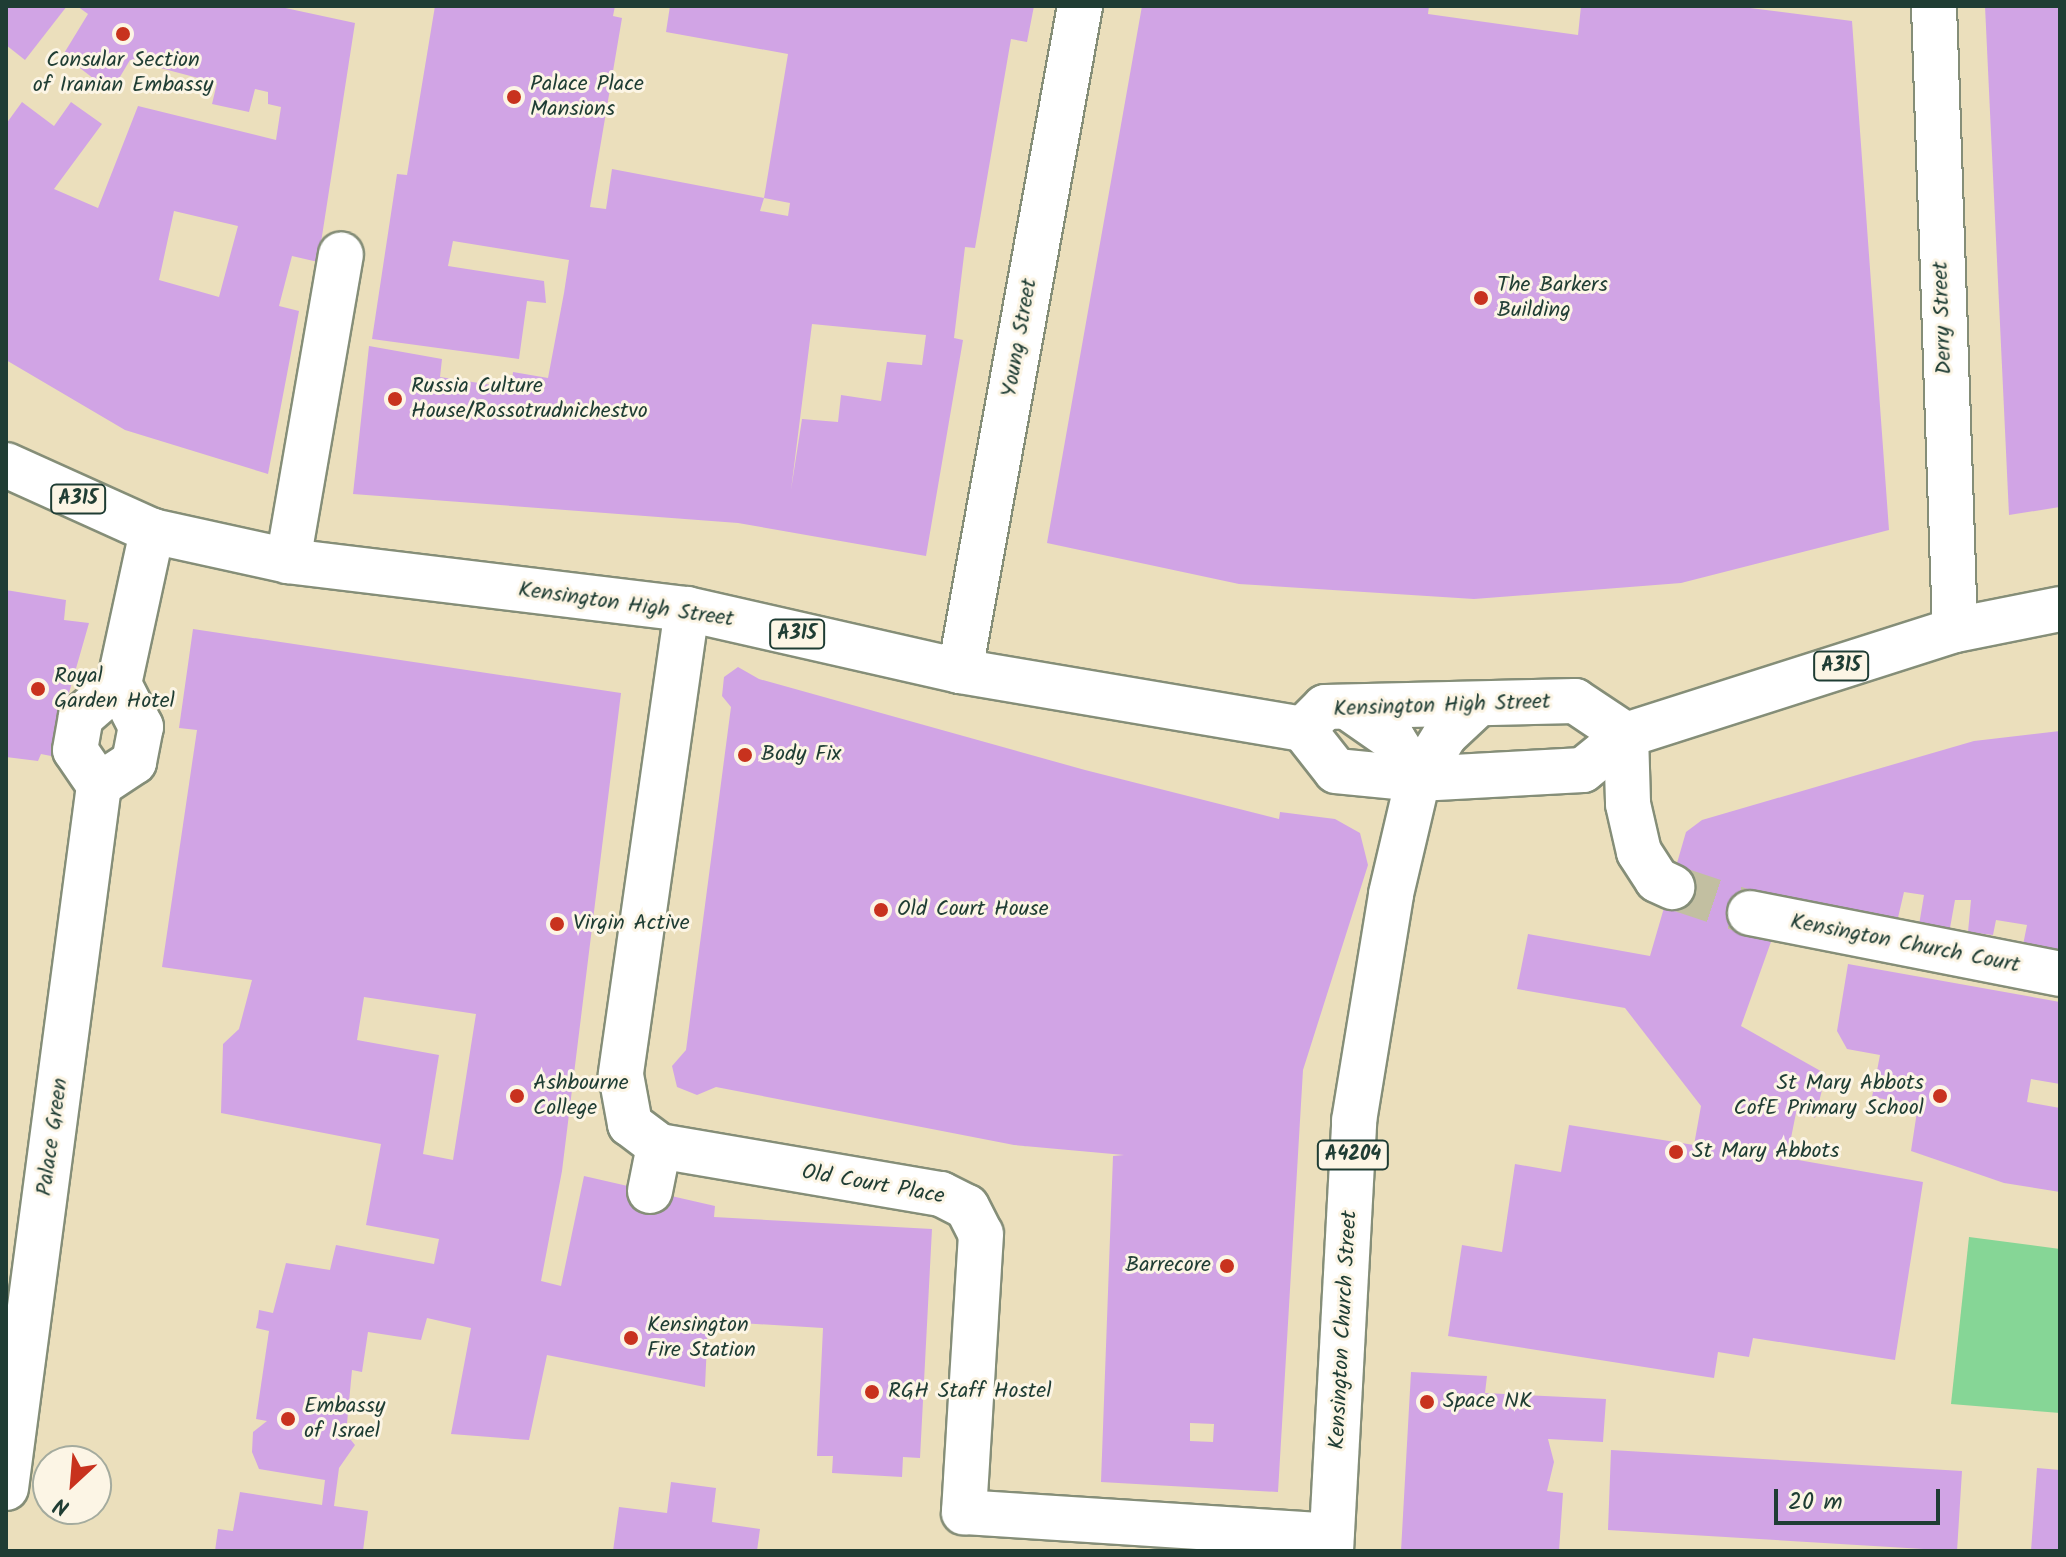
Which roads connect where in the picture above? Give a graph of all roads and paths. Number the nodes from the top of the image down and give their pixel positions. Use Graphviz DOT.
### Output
graph roads {
  1 [pos="1080,6"];
  2 [pos="1934,6"];
  3 [pos="341,255"];
  4 [pos="6,465"];
  5 [pos="152,531"];
  6 [pos="288,561"];
  7 [pos="687,609"];
  8 [pos="2060,609"];
  9 [pos="1955,630"];
  10 [pos="960,671"];
  11 [pos="1477,705"];
  12 [pos="1347,707"];
  13 [pos="1303,729"];
  14 [pos="1626,735"];
  15 [pos="1418,779"];
  16 [pos="1672,887"];
  17 [pos="1750,913"];
  18 [pos="2060,974"];
  19 [pos="659,1146"];
  20 [pos="650,1191"];
  21 [pos="6,1488"];
  22 [pos="1011,1533"];
  23 [pos="1331,1544"];
  1 -- 10 [label="main road, Young Street"];
  2 -- 9 [label="main road, Derry Street"];
  3 -- 6 [label="main road"];
  4 -- 5 [label="main road, Kensington High Street / A315"];
  5 -- 6 [label="main road, Kensington High Street / A315"];
  5 -- 21 [label="main road, Palace Green"];
  6 -- 7 [label="main road, Kensington High Street / A315"];
  7 -- 10 [label="main road, Kensington High Street / A315"];
  7 -- 19 [label="main road"];
  8 -- 9 [label="main road, Kensington High Street / A315"];
  9 -- 14 [label="main road, Kensington High Street / A315"];
  10 -- 13 [label="main road, Kensington High Street / A315"];
  11 -- 12 [label="main road, Kensington High Street"];
  11 -- 14 [label="main road, Kensington High Street"];
  11 -- 15 [label="main road, A4204"];
  12 -- 13 [label="main road, Kensington High Street"];
  12 -- 15 [label="main road"];
  13 -- 15 [label="main road, Kensington High Street / A315"];
  14 -- 15 [label="main road, Kensington High Street / A315"];
  14 -- 16 [label="main road"];
  15 -- 23 [label="main road, Kensington Church Street / A4204"];
  17 -- 18 [label="main road, Kensington Church Court"];
  19 -- 20 [label="main road"];
  19 -- 22 [label="main road, Old Court Place"];
  22 -- 23 [label="main road, Old Court Place"];
}
